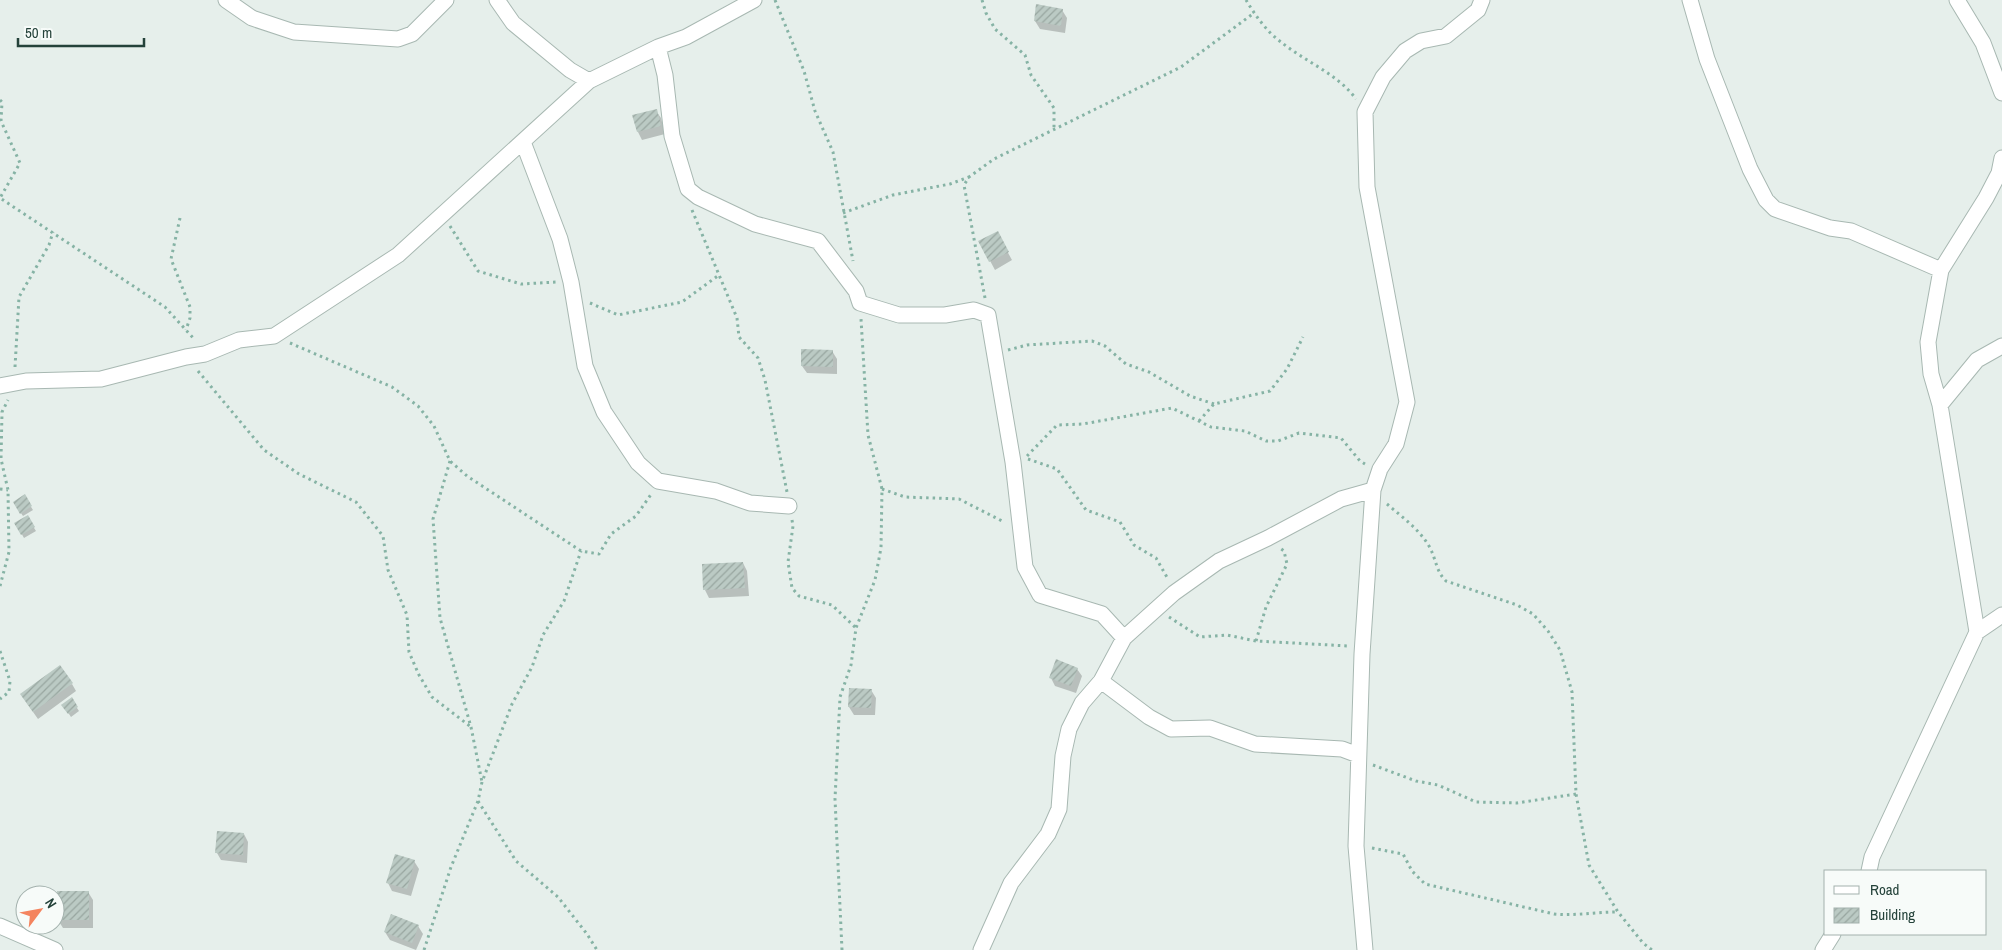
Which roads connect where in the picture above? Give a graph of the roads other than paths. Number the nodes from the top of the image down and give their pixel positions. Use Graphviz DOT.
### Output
graph roads {
  1 [pos="226,0"];
  2 [pos="446,0"];
  3 [pos="497,0"];
  4 [pos="754,0"];
  5 [pos="1482,0"];
  6 [pos="1690,0"];
  7 [pos="1957,0"];
  8 [pos="658,47"];
  9 [pos="589,81"];
  10 [pos="2002,93"];
  11 [pos="523,142"];
  12 [pos="2002,158"];
  13 [pos="1941,270"];
  14 [pos="2002,346"];
  15 [pos="7,385"];
  16 [pos="1940,405"];
  17 [pos="1373,490"];
  18 [pos="789,506"];
  19 [pos="2002,616"];
  20 [pos="1977,632"];
  21 [pos="1124,638"];
  22 [pos="1101,681"];
  23 [pos="1358,758"];
  24 [pos="1869,870"];
  25 [pos="0,926"];
  26 [pos="1833,935"];
  27 [pos="55,950"];
  28 [pos="981,950"];
  29 [pos="1365,950"];
  30 [pos="1823,950"];
  1 -- 2 [label="street"];
  3 -- 9 [label="street"];
  4 -- 8 [label="street"];
  5 -- 17 [label="street"];
  6 -- 13 [label="street"];
  7 -- 10 [label="street"];
  8 -- 9 [label="street"];
  8 -- 21 [label="street"];
  9 -- 11 [label="street"];
  11 -- 15 [label="street"];
  11 -- 18 [label="street"];
  12 -- 13 [label="street"];
  13 -- 16 [label="street"];
  14 -- 16 [label="street"];
  16 -- 20 [label="street"];
  17 -- 21 [label="street"];
  17 -- 23 [label="street"];
  19 -- 20 [label="street"];
  20 -- 24 [label="street"];
  21 -- 22 [label="street"];
  22 -- 23 [label="street"];
  22 -- 28 [label="street"];
  23 -- 29 [label="street"];
  25 -- 27 [label="street"];
  26 -- 30 [label="street"];
}
